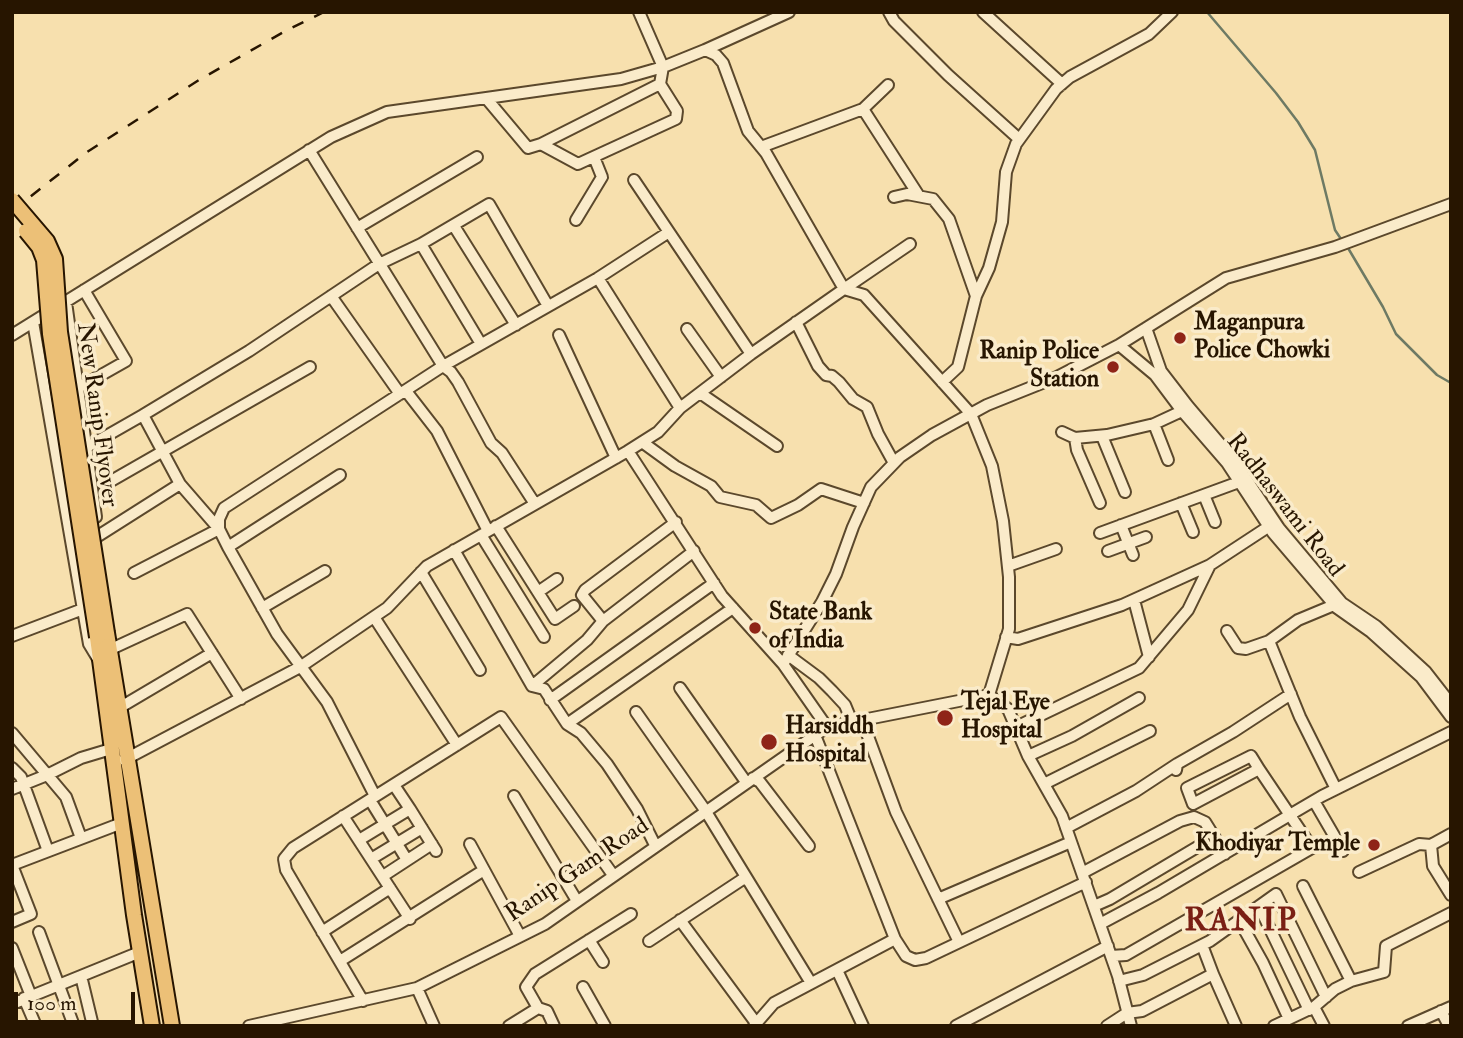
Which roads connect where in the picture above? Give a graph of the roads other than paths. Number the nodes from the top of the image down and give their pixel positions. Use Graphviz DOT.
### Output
graph roads {
  1 [pos="639,12"];
  2 [pos="789,12"];
  3 [pos="889,12"];
  4 [pos="983,12"];
  5 [pos="1172,12"];
  6 [pos="705,50"];
  7 [pos="663,67"];
  8 [pos="660,84"];
  9 [pos="1062,84"];
  10 [pos="888,85"];
  11 [pos="486,98"];
  12 [pos="863,109"];
  13 [pos="1019,139"];
  14 [pos="541,144"];
  15 [pos="761,147"];
  16 [pos="309,150"];
  17 [pos="594,157"];
  18 [pos="477,158"];
  19 [pos="634,180"];
  20 [pos="919,196"];
  21 [pos="894,197"];
  22 [pos="12,200"];
  23 [pos="1451,204"];
  24 [pos="12,215"];
  25 [pos="576,220"];
  26 [pos="454,226"];
  27 [pos="357,228"];
  28 [pos="669,232"];
  29 [pos="421,244"];
  30 [pos="910,244"];
  31 [pos="379,264"];
  32 [pos="598,278"];
  33 [pos="844,289"];
  34 [pos="84,290"];
  35 [pos="331,296"];
  36 [pos="976,296"];
  37 [pos="66,302"];
  38 [pos="548,306"];
  39 [pos="33,322"];
  40 [pos="796,322"];
  41 [pos="516,325"];
  42 [pos="1146,328"];
  43 [pos="687,329"];
  44 [pos="12,335"];
  45 [pos="559,335"];
  46 [pos="481,344"];
  47 [pos="1119,345"];
  48 [pos="751,354"];
  49 [pos="443,366"];
  50 [pos="310,367"];
  51 [pos="721,377"];
  52 [pos="942,382"];
  53 [pos="78,389"];
  54 [pos="403,392"];
  55 [pos="699,393"];
  56 [pos="47,402"];
  57 [pos="680,408"];
  58 [pos="1182,411"];
  59 [pos="971,414"];
  60 [pos="143,415"];
  61 [pos="1154,425"];
  62 [pos="1062,432"];
  63 [pos="1102,436"];
  64 [pos="1075,438"];
  65 [pos="642,442"];
  66 [pos="777,446"];
  67 [pos="87,447"];
  68 [pos="628,451"];
  69 [pos="163,452"];
  70 [pos="616,458"];
  71 [pos="1168,460"];
  72 [pos="894,463"];
  73 [pos="340,475"];
  74 [pos="1239,482"];
  75 [pos="180,484"];
  76 [pos="104,485"];
  77 [pos="1125,492"];
  78 [pos="1204,495"];
  79 [pos="864,503"];
  80 [pos="1100,503"];
  81 [pos="1181,503"];
  82 [pos="535,504"];
  83 [pos="676,522"];
  84 [pos="1215,522"];
  85 [pos="1121,525"];
  86 [pos="1268,527"];
  87 [pos="219,529"];
  88 [pos="488,531"];
  89 [pos="1193,532"];
  90 [pos="1100,533"];
  91 [pos="98,536"];
  92 [pos="1146,537"];
  93 [pos="1128,543"];
  94 [pos="228,547"];
  95 [pos="1056,549"];
  96 [pos="454,550"];
  97 [pos="694,551"];
  98 [pos="1108,551"];
  99 [pos="1133,555"];
  100 [pos="1210,565"];
  101 [pos="1008,566"];
  102 [pos="325,571"];
  103 [pos="421,572"];
  104 [pos="134,573"];
  105 [pos="557,579"];
  106 [pos="714,583"];
  107 [pos="538,592"];
  108 [pos="1134,600"];
  109 [pos="1334,605"];
  110 [pos="574,606"];
  111 [pos="83,608"];
  112 [pos="262,608"];
  113 [pos="733,608"];
  114 [pos="374,617"];
  115 [pos="603,621"];
  116 [pos="1227,631"];
  117 [pos="102,635"];
  118 [pos="12,636"];
  119 [pos="544,637"];
  120 [pos="1006,637"];
  121 [pos="1269,641"];
  122 [pos="109,650"];
  123 [pos="212,653"];
  124 [pos="1149,657"];
  125 [pos="785,660"];
  126 [pos="99,662"];
  127 [pos="300,667"];
  128 [pos="480,670"];
  129 [pos="532,686"];
  130 [pos="680,688"];
  131 [pos="1291,694"];
  132 [pos="989,695"];
  133 [pos="1139,698"];
  134 [pos="241,699"];
  135 [pos="550,700"];
  136 [pos="1451,704"];
  137 [pos="119,708"];
  138 [pos="636,712"];
  139 [pos="1451,717"];
  140 [pos="857,721"];
  141 [pos="567,724"];
  142 [pos="827,727"];
  143 [pos="1016,727"];
  144 [pos="1150,731"];
  145 [pos="1451,732"];
  146 [pos="12,733"];
  147 [pos="815,735"];
  148 [pos="457,745"];
  149 [pos="1027,756"];
  150 [pos="117,757"];
  151 [pos="12,768"];
  152 [pos="1258,769"];
  153 [pos="47,775"];
  154 [pos="749,780"];
  155 [pos="23,784"];
  156 [pos="1044,784"];
  157 [pos="394,785"];
  158 [pos="12,789"];
  159 [pos="1336,789"];
  160 [pos="514,796"];
  161 [pos="372,798"];
  162 [pos="1314,801"];
  163 [pos="410,809"];
  164 [pos="705,810"];
  165 [pos="1291,814"];
  166 [pos="343,816"];
  167 [pos="122,822"];
  168 [pos="384,824"];
  169 [pos="422,828"];
  170 [pos="1066,828"];
  171 [pos="1451,834"];
  172 [pos="81,838"];
  173 [pos="359,840"];
  174 [pos="1071,842"];
  175 [pos="396,843"];
  176 [pos="470,844"];
  177 [pos="655,845"];
  178 [pos="1431,845"];
  179 [pos="809,846"];
  180 [pos="1199,846"];
  181 [pos="48,851"];
  182 [pos="1343,851"];
  183 [pos="1225,854"];
  184 [pos="371,859"];
  185 [pos="407,860"];
  186 [pos="12,865"];
  187 [pos="484,870"];
  188 [pos="1359,872"];
  189 [pos="613,875"];
  190 [pos="383,876"];
  191 [pos="746,877"];
  192 [pos="1084,877"];
  193 [pos="1303,886"];
  194 [pos="390,888"];
  195 [pos="1451,895"];
  196 [pos="939,900"];
  197 [pos="577,901"];
  198 [pos="1094,906"];
  199 [pos="1259,906"];
  200 [pos="1451,913"];
  201 [pos="631,914"];
  202 [pos="410,919"];
  203 [pos="680,920"];
  204 [pos="1239,920"];
  205 [pos="12,922"];
  206 [pos="1100,923"];
  207 [pos="39,932"];
  208 [pos="322,932"];
  209 [pos="520,936"];
  210 [pos="895,939"];
  211 [pos="589,940"];
  212 [pos="649,941"];
  213 [pos="960,942"];
  214 [pos="1202,945"];
  215 [pos="12,948"];
  216 [pos="1109,951"];
  217 [pos="140,952"];
  218 [pos="340,961"];
  219 [pos="603,962"];
  220 [pos="837,970"];
  221 [pos="1213,974"];
  222 [pos="80,976"];
  223 [pos="1351,981"];
  224 [pos="1119,982"];
  225 [pos="59,984"];
  226 [pos="811,984"];
  227 [pos="583,987"];
  228 [pos="417,988"];
  229 [pos="28,997"];
  230 [pos="1326,997"];
  231 [pos="363,1001"];
  232 [pos="12,1003"];
  233 [pos="538,1008"];
  234 [pos="1311,1008"];
  235 [pos="1446,1009"];
  236 [pos="1127,1013"];
  237 [pos="1289,1019"];
  238 [pos="278,1023"];
  239 [pos="755,1024"];
  240 [pos="1414,1025"];
  241 [pos="36,1026"];
  242 [pos="74,1026"];
  243 [pos="93,1026"];
  244 [pos="152,1026"];
  245 [pos="172,1026"];
  246 [pos="249,1026"];
  247 [pos="434,1026"];
  248 [pos="509,1026"];
  249 [pos="554,1026"];
  250 [pos="605,1026"];
  251 [pos="863,1026"];
  252 [pos="956,1026"];
  253 [pos="1107,1026"];
  254 [pos="1131,1026"];
  255 [pos="1236,1026"];
  256 [pos="1273,1026"];
  257 [pos="1324,1026"];
  258 [pos="1449,1026"];
  1 -- 7 [label="street"];
  2 -- 6 [label="street"];
  3 -- 13 [label="street"];
  4 -- 9 [label="street"];
  5 -- 9 [label="street"];
  6 -- 7 [label="street"];
  6 -- 15 [label="street"];
  7 -- 8 [label="street"];
  7 -- 11 [label="street"];
  8 -- 14 [label="street"];
  8 -- 17 [label="street"];
  9 -- 13 [label="street"];
  10 -- 12 [label="street"];
  11 -- 14 [label="street"];
  11 -- 16 [label="street"];
  12 -- 15 [label="street"];
  12 -- 20 [label="street"];
  13 -- 36 [label="street"];
  14 -- 17 [label="street"];
  15 -- 33 [label="street"];
  16 -- 27 [label="street"];
  16 -- 34 [label="street"];
  17 -- 25 [label="street"];
  18 -- 27 [label="street"];
  19 -- 28 [label="street"];
  20 -- 21 [label="street"];
  20 -- 36 [label="street"];
  22 -- 117 [label="main road, New Ranip Flyover, bridge"];
  23 -- 42 [label="street"];
  24 -- 117 [label="main road, New Ranip Flyover, bridge"];
  26 -- 29 [label="street"];
  26 -- 38 [label="street"];
  26 -- 41 [label="street"];
  27 -- 31 [label="street"];
  28 -- 32 [label="street"];
  28 -- 48 [label="street"];
  29 -- 31 [label="street"];
  29 -- 46 [label="street"];
  30 -- 33 [label="street"];
  31 -- 35 [label="street"];
  31 -- 49 [label="street"];
  32 -- 38 [label="street"];
  32 -- 57 [label="street"];
  33 -- 40 [label="street"];
  33 -- 52 [label="street"];
  34 -- 37 [label="street"];
  34 -- 53 [label="street"];
  35 -- 54 [label="street"];
  35 -- 60 [label="street"];
  36 -- 52 [label="street"];
  37 -- 39 [label="street"];
  37 -- 53 [label="street"];
  38 -- 41 [label="street"];
  39 -- 44 [label="street"];
  39 -- 56 [label="street"];
  40 -- 48 [label="street"];
  40 -- 72 [label="street"];
  41 -- 46 [label="street"];
  42 -- 47 [label="street"];
  42 -- 136 [label="street, Radhaswami Road"];
  43 -- 51 [label="street"];
  45 -- 70 [label="street"];
  46 -- 49 [label="street"];
  47 -- 58 [label="street, Radhaswami Road"];
  47 -- 59 [label="street"];
  48 -- 51 [label="street"];
  49 -- 54 [label="street"];
  49 -- 82 [label="street"];
  50 -- 69 [label="street"];
  51 -- 55 [label="street"];
  52 -- 59 [label="street"];
  53 -- 56 [label="street"];
  53 -- 67 [label="street"];
  54 -- 87 [label="street"];
  54 -- 88 [label="street"];
  55 -- 57 [label="street"];
  55 -- 66 [label="street"];
  56 -- 111 [label="street"];
  57 -- 65 [label="street"];
  58 -- 61 [label="street"];
  58 -- 74 [label="street, Radhaswami Road"];
  59 -- 72 [label="street"];
  59 -- 101 [label="street"];
  60 -- 67 [label="street"];
  60 -- 69 [label="street"];
  61 -- 63 [label="street"];
  61 -- 71 [label="street"];
  62 -- 64 [label="street"];
  63 -- 64 [label="street"];
  63 -- 77 [label="street"];
  64 -- 80 [label="street"];
  65 -- 68 [label="street"];
  65 -- 79 [label="street"];
  67 -- 91 [label="street"];
  68 -- 70 [label="street"];
  68 -- 83 [label="street"];
  69 -- 75 [label="street"];
  69 -- 76 [label="street"];
  70 -- 82 [label="street"];
  72 -- 79 [label="street"];
  73 -- 94 [label="street"];
  74 -- 78 [label="street"];
  74 -- 86 [label="street, Radhaswami Road"];
  75 -- 87 [label="street"];
  75 -- 91 [label="street"];
  78 -- 81 [label="street"];
  78 -- 84 [label="street"];
  79 -- 125 [label="street"];
  81 -- 85 [label="street"];
  81 -- 89 [label="street"];
  82 -- 88 [label="street"];
  83 -- 97 [label="street"];
  83 -- 115 [label="street"];
  85 -- 90 [label="street"];
  85 -- 93 [label="street"];
  86 -- 100 [label="street"];
  86 -- 109 [label="street, Radhaswami Road"];
  87 -- 94 [label="street"];
  87 -- 104 [label="street"];
  88 -- 96 [label="street"];
  88 -- 107 [label="street"];
  88 -- 119 [label="street"];
  91 -- 122 [label="street"];
  92 -- 93 [label="street"];
  93 -- 98 [label="street"];
  93 -- 99 [label="street"];
  94 -- 112 [label="street"];
  95 -- 101 [label="street"];
  96 -- 103 [label="street"];
  96 -- 129 [label="street"];
  97 -- 106 [label="street"];
  97 -- 115 [label="street"];
  100 -- 108 [label="street"];
  100 -- 124 [label="street"];
  101 -- 120 [label="street"];
  102 -- 112 [label="street"];
  103 -- 114 [label="street"];
  103 -- 128 [label="street"];
  105 -- 107 [label="street"];
  106 -- 113 [label="street"];
  106 -- 135 [label="street"];
  107 -- 110 [label="street"];
  108 -- 120 [label="street"];
  108 -- 124 [label="street"];
  109 -- 121 [label="street"];
  109 -- 139 [label="street, Radhaswami Road"];
  111 -- 118 [label="street"];
  111 -- 126 [label="street"];
  112 -- 127 [label="street"];
  113 -- 125 [label="street"];
  113 -- 141 [label="street"];
  114 -- 127 [label="street"];
  114 -- 148 [label="street"];
  115 -- 129 [label="street"];
  116 -- 121 [label="street"];
  117 -- 122 [label="main road, New Ranip Flyover"];
  117 -- 126 [label="main road, New Ranip Flyover"];
  120 -- 132 [label="street"];
  121 -- 131 [label="street"];
  122 -- 123 [label="street"];
  122 -- 137 [label="main road, New Ranip Flyover"];
  123 -- 134 [label="street"];
  123 -- 137 [label="street"];
  124 -- 143 [label="street"];
  125 -- 140 [label="street"];
  125 -- 142 [label="street"];
  126 -- 150 [label="main road, New Ranip Flyover"];
  127 -- 134 [label="street"];
  127 -- 161 [label="street"];
  129 -- 135 [label="street"];
  130 -- 154 [label="street"];
  131 -- 159 [label="street"];
  131 -- 170 [label="street"];
  132 -- 140 [label="street"];
  132 -- 143 [label="street"];
  133 -- 149 [label="street"];
  134 -- 150 [label="street"];
  135 -- 141 [label="street"];
  137 -- 150 [label="main road, New Ranip Flyover"];
  138 -- 164 [label="street"];
  140 -- 142 [label="street"];
  140 -- 196 [label="street"];
  141 -- 177 [label="street"];
  142 -- 147 [label="street, Ranip Gam Road"];
  143 -- 149 [label="street"];
  144 -- 156 [label="street"];
  145 -- 159 [label="street"];
  146 -- 153 [label="street"];
  147 -- 154 [label="street, Ranip Gam Road"];
  147 -- 210 [label="street"];
  148 -- 157 [label="street"];
  148 -- 189 [label="street"];
  149 -- 156 [label="street"];
  150 -- 153 [label="street"];
  150 -- 167 [label="main road"];
  150 -- 245 [label="main road"];
  151 -- 155 [label="street"];
  152 -- 152 [label="street"];
  152 -- 165 [label="street"];
  153 -- 155 [label="street"];
  153 -- 172 [label="street"];
  154 -- 164 [label="street, Ranip Gam Road"];
  154 -- 179 [label="street"];
  155 -- 158 [label="street"];
  155 -- 181 [label="street"];
  156 -- 170 [label="street"];
  157 -- 161 [label="street"];
  157 -- 163 [label="street"];
  159 -- 162 [label="street"];
  160 -- 197 [label="street"];
  161 -- 166 [label="street"];
  161 -- 168 [label="street"];
  162 -- 165 [label="street"];
  162 -- 182 [label="street"];
  163 -- 168 [label="street"];
  163 -- 169 [label="street"];
  164 -- 177 [label="street, Ranip Gam Road"];
  164 -- 191 [label="street"];
  165 -- 183 [label="street"];
  165 -- 216 [label="street"];
  166 -- 173 [label="street"];
  166 -- 208 [label="street"];
  167 -- 172 [label="street"];
  167 -- 217 [label="main road"];
  168 -- 173 [label="street"];
  168 -- 175 [label="street"];
  169 -- 175 [label="street"];
  169 -- 185 [label="street"];
  170 -- 174 [label="street"];
  171 -- 178 [label="street"];
  172 -- 181 [label="street"];
  173 -- 184 [label="street"];
  174 -- 192 [label="street"];
  174 -- 196 [label="street"];
  175 -- 184 [label="street"];
  175 -- 185 [label="street"];
  176 -- 187 [label="street"];
  177 -- 189 [label="street, Ranip Gam Road"];
  178 -- 188 [label="street"];
  178 -- 195 [label="street"];
  180 -- 198 [label="street"];
  181 -- 186 [label="street"];
  183 -- 192 [label="street"];
  183 -- 206 [label="street"];
  184 -- 190 [label="street"];
  185 -- 190 [label="street"];
  186 -- 205 [label="street"];
  187 -- 202 [label="street"];
  187 -- 209 [label="street"];
  189 -- 197 [label="street, Ranip Gam Road"];
  190 -- 194 [label="street"];
  191 -- 203 [label="street"];
  191 -- 226 [label="street"];
  192 -- 198 [label="street"];
  192 -- 213 [label="street"];
  193 -- 223 [label="street"];
  194 -- 202 [label="street"];
  194 -- 208 [label="street"];
  196 -- 213 [label="street"];
  197 -- 209 [label="street, Ranip Gam Road"];
  198 -- 206 [label="street"];
  199 -- 204 [label="street"];
  199 -- 230 [label="street"];
  199 -- 234 [label="street"];
  200 -- 223 [label="street"];
  201 -- 211 [label="street"];
  202 -- 218 [label="street"];
  203 -- 212 [label="street"];
  203 -- 239 [label="street"];
  204 -- 214 [label="street"];
  204 -- 237 [label="street"];
  206 -- 216 [label="street"];
  207 -- 225 [label="street"];
  208 -- 218 [label="street"];
  209 -- 228 [label="street, Ranip Gam Road"];
  210 -- 213 [label="street"];
  210 -- 220 [label="street"];
  211 -- 219 [label="street"];
  211 -- 233 [label="street"];
  214 -- 221 [label="street"];
  214 -- 224 [label="street"];
  215 -- 229 [label="street"];
  216 -- 224 [label="street"];
  216 -- 252 [label="street"];
  217 -- 222 [label="street"];
  217 -- 244 [label="main road"];
  218 -- 231 [label="street"];
  220 -- 226 [label="street"];
  220 -- 251 [label="street"];
  221 -- 236 [label="street"];
  221 -- 255 [label="street"];
  222 -- 225 [label="street"];
  222 -- 243 [label="street"];
  223 -- 230 [label="street"];
  224 -- 236 [label="street"];
  225 -- 229 [label="street"];
  225 -- 242 [label="street"];
  226 -- 239 [label="street"];
  227 -- 250 [label="street"];
  228 -- 231 [label="street, Ranip Gam Road"];
  228 -- 247 [label="street"];
  229 -- 232 [label="street"];
  229 -- 241 [label="street"];
  230 -- 234 [label="street"];
  231 -- 238 [label="street, Ranip Gam Road"];
  233 -- 248 [label="street"];
  233 -- 249 [label="street"];
  234 -- 237 [label="street"];
  234 -- 257 [label="street"];
  235 -- 240 [label="street"];
  235 -- 258 [label="street"];
  236 -- 253 [label="street"];
  236 -- 254 [label="street"];
  237 -- 256 [label="street"];
  238 -- 246 [label="street, Ranip Gam Road"];
}
